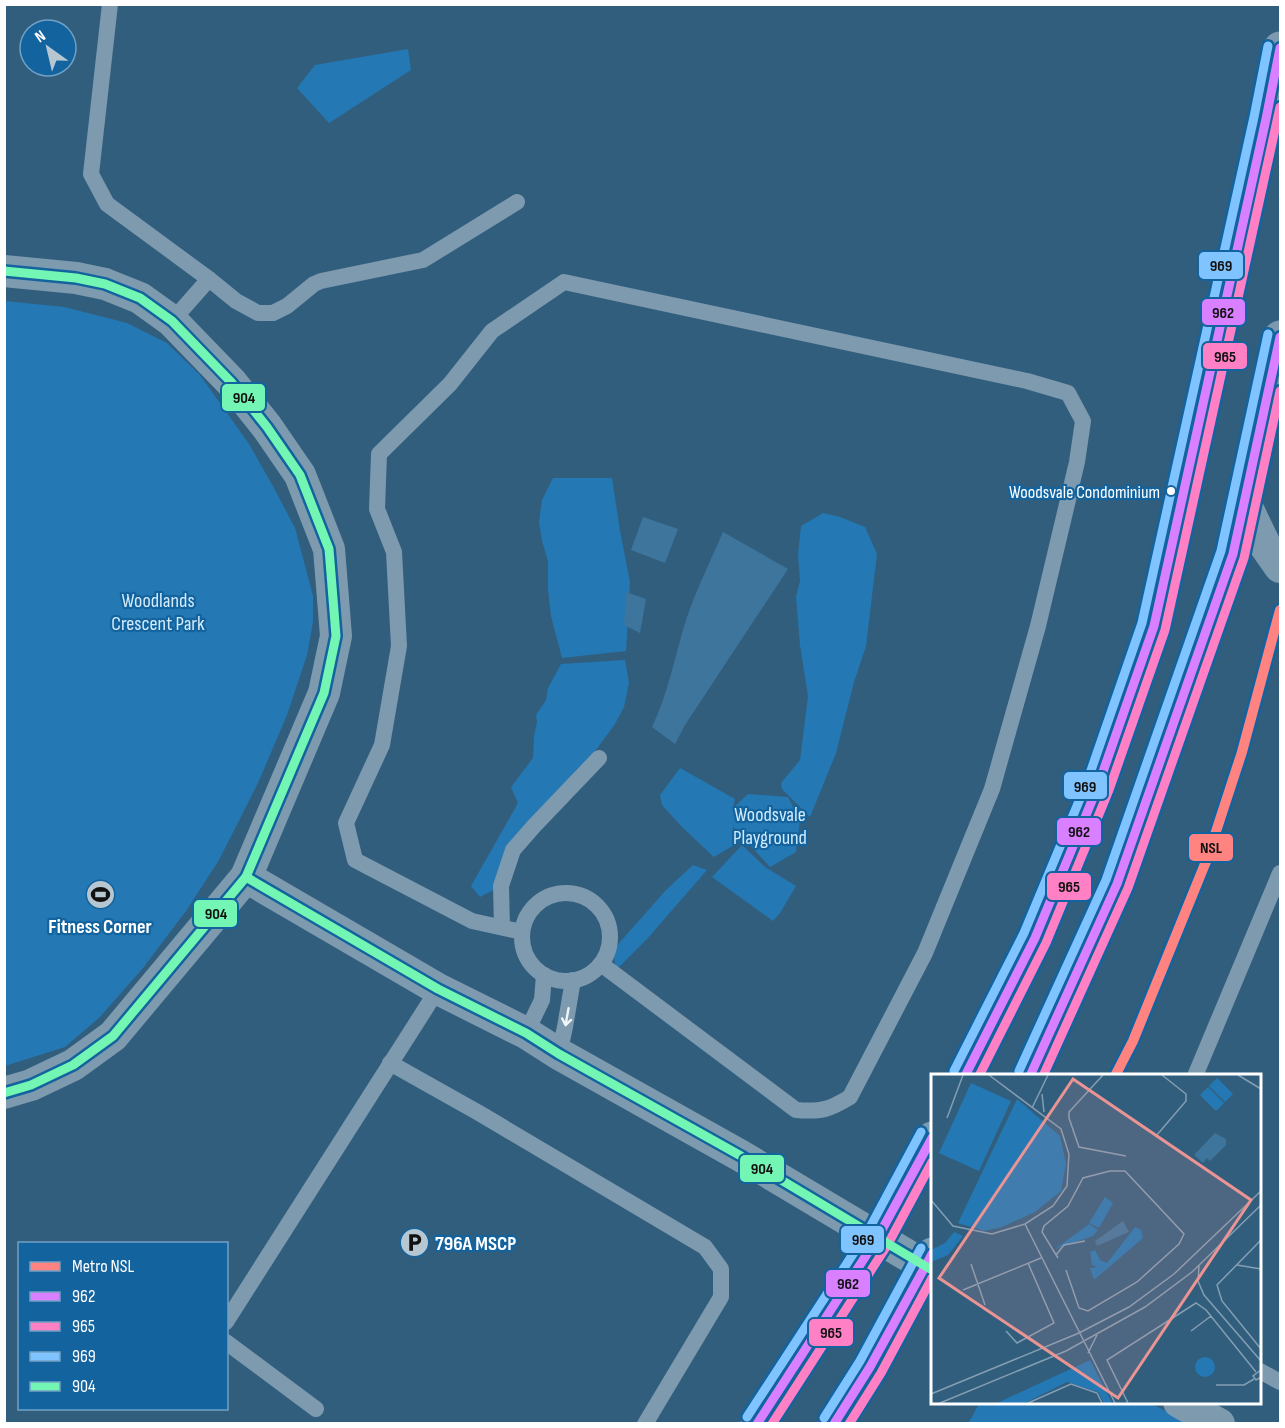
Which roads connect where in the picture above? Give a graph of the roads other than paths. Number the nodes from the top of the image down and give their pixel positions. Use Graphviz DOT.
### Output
graph roads {
  1 [pos="110,4"];
  2 [pos="1281,48"];
  3 [pos="517,202"];
  4 [pos="4,271"];
  5 [pos="209,279"];
  6 [pos="172,321"];
  7 [pos="1281,337"];
  8 [pos="1245,502"];
  9 [pos="1281,567"];
  10 [pos="599,758"];
  11 [pos="1281,873"];
  12 [pos="246,877"];
  13 [pos="502,927"];
  14 [pos="522,932"];
  15 [pos="601,964"];
  16 [pos="544,975"];
  17 [pos="573,980"];
  18 [pos="438,989"];
  19 [pos="526,1033"];
  20 [pos="559,1054"];
  21 [pos="390,1063"];
  22 [pos="966,1074"];
  23 [pos="1031,1074"];
  24 [pos="1196,1074"];
  25 [pos="4,1093"];
  26 [pos="931,1142"];
  27 [pos="878,1237"];
  28 [pos="930,1263"];
  29 [pos="228,1319"];
  30 [pos="228,1343"];
  31 [pos="1261,1372"];
  32 [pos="1281,1382"];
  33 [pos="1183,1404"];
  34 [pos="316,1409"];
  35 [pos="645,1424"];
  36 [pos="757,1424"];
  37 [pos="834,1424"];
  38 [pos="1219,1424"];
  1 -- 5 [label="lane"];
  2 -- 22 [label="main road"];
  3 -- 5 [label="lane"];
  4 -- 6 [label="street"];
  5 -- 6 [label="lane"];
  6 -- 12 [label="street"];
  7 -- 8 [label="main road"];
  8 -- 9 [label="street"];
  8 -- 23 [label="main road"];
  10 -- 13 [label="lane"];
  11 -- 24 [label="lane"];
  12 -- 18 [label="street"];
  12 -- 25 [label="street"];
  13 -- 14 [label="lane"];
  13 -- 15 [label="lane"];
  14 -- 15 [label="lane"];
  14 -- 16 [label="lane"];
  15 -- 17 [label="lane"];
  16 -- 17 [label="lane"];
  16 -- 19 [label="lane"];
  17 -- 20 [label="lane, one-way"];
  18 -- 19 [label="street"];
  18 -- 21 [label="lane"];
  19 -- 20 [label="street"];
  20 -- 27 [label="street"];
  21 -- 29 [label="lane"];
  21 -- 35 [label="lane"];
  26 -- 27 [label="main road"];
  27 -- 28 [label="street"];
  27 -- 36 [label="main road"];
  28 -- 37 [label="main road"];
  30 -- 34 [label="lane"];
  31 -- 32 [label="lane"];
  33 -- 38 [label="street"];
}
